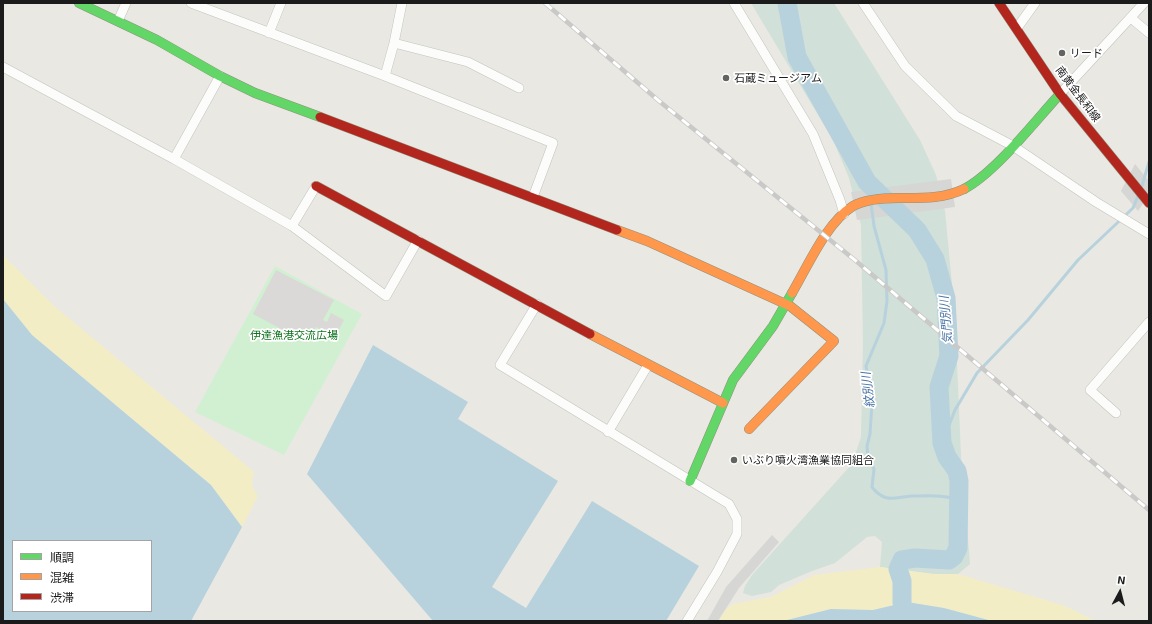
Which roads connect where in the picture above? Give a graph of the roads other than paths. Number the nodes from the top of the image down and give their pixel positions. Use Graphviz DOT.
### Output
graph roads {
  1 [pos="79,3"];
  2 [pos="126,3"];
  3 [pos="191,3"];
  4 [pos="281,3"];
  5 [pos="402,3"];
  6 [pos="734,3"];
  7 [pos="863,3"];
  8 [pos="999,3"];
  9 [pos="1035,3"];
  10 [pos="1144,3"];
  11 [pos="1131,18"];
  12 [pos="118,21"];
  13 [pos="1017,28"];
  14 [pos="268,33"];
  15 [pos="1149,33"];
  16 [pos="394,43"];
  17 [pos="3,67"];
  18 [pos="220,76"];
  19 [pos="385,76"];
  20 [pos="519,88"];
  21 [pos="1060,94"];
  22 [pos="1013,146"];
  23 [pos="174,158"];
  24 [pos="533,197"];
  25 [pos="1148,201"];
  26 [pos="844,214"];
  27 [pos="292,226"];
  28 [pos="1149,234"];
  29 [pos="418,240"];
  30 [pos="537,304"];
  31 [pos="785,304"];
  32 [pos="1149,322"];
  33 [pos="648,365"];
  34 [pos="723,403"];
  35 [pos="1116,413"];
  36 [pos="749,429"];
  37 [pos="608,432"];
  38 [pos="690,481"];
  39 [pos="688,621"];
  1 -- 12 [label="street"];
  2 -- 12 [label="street"];
  3 -- 14 [label="street"];
  4 -- 14 [label="street"];
  5 -- 16 [label="street"];
  6 -- 26 [label="street"];
  7 -- 22 [label="street"];
  8 -- 13 [label="street, 南黄金長和線"];
  9 -- 13 [label="street"];
  10 -- 11 [label="street"];
  11 -- 15 [label="street"];
  11 -- 21 [label="street"];
  12 -- 18 [label="street"];
  13 -- 21 [label="street, 南黄金長和線"];
  14 -- 19 [label="street"];
  16 -- 19 [label="street"];
  16 -- 20 [label="street"];
  17 -- 23 [label="street"];
  18 -- 23 [label="street"];
  18 -- 24 [label="street"];
  19 -- 24 [label="street"];
  21 -- 22 [label="street"];
  21 -- 25 [label="street, 南黄金長和線"];
  22 -- 26 [label="street"];
  22 -- 28 [label="street"];
  23 -- 27 [label="street"];
  24 -- 31 [label="street"];
  26 -- 31 [label="street"];
  27 -- 29 [label="street"];
  27 -- 29 [label="street"];
  29 -- 30 [label="street"];
  30 -- 33 [label="street"];
  30 -- 37 [label="street"];
  31 -- 34 [label="street"];
  31 -- 36 [label="street"];
  32 -- 35 [label="street"];
  33 -- 34 [label="street"];
  33 -- 37 [label="street"];
  34 -- 38 [label="street"];
  37 -- 38 [label="street"];
  38 -- 39 [label="street"];
}
